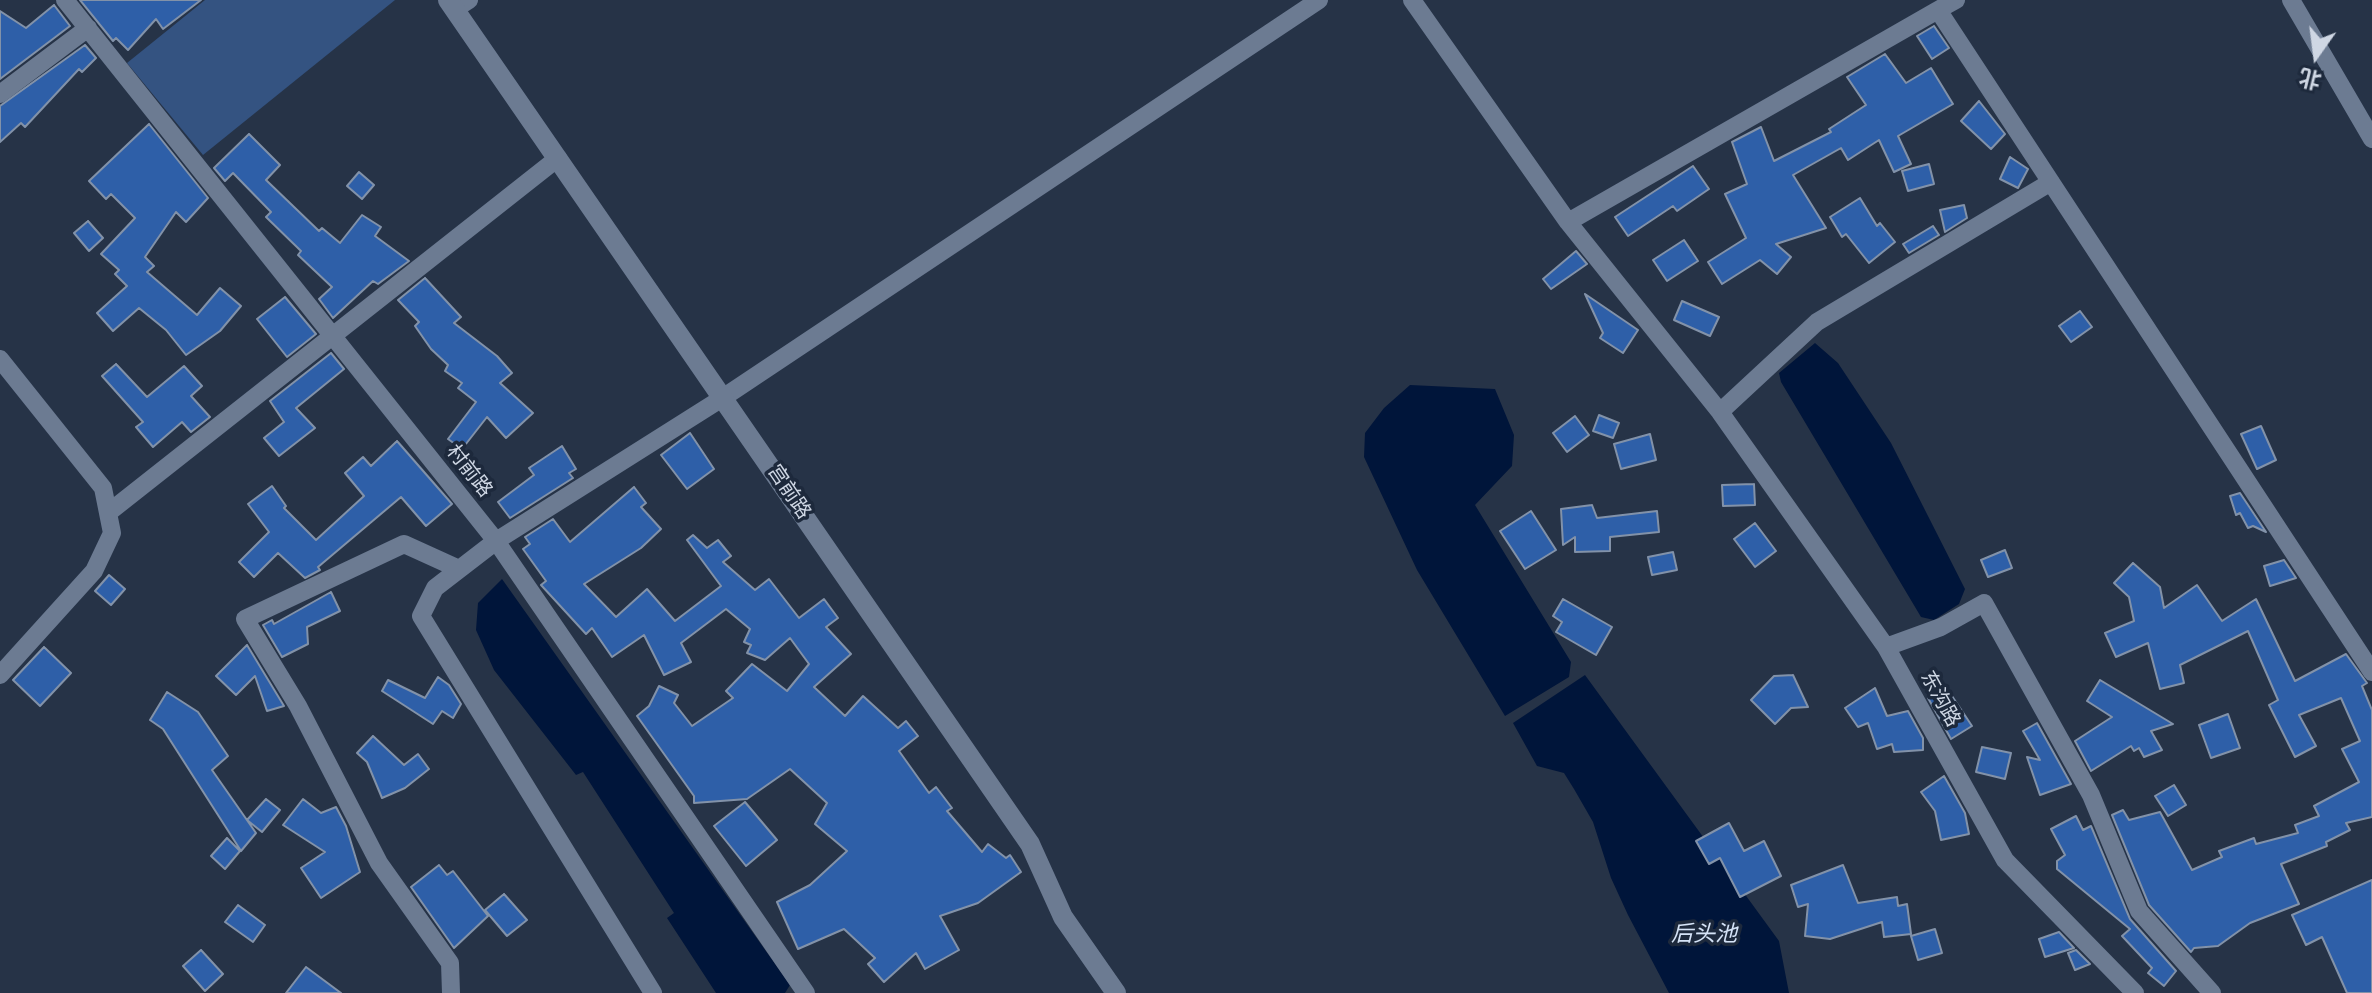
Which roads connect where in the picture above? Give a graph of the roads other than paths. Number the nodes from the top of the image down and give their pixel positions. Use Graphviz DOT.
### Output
graph roads {
  1 [pos="65,0"];
  2 [pos="1319,0"];
  3 [pos="1412,0"];
  4 [pos="1956,0"];
  5 [pos="2291,0"];
  6 [pos="457,3"];
  7 [pos="1938,10"];
  8 [pos="88,28"];
  9 [pos="0,94"];
  10 [pos="2372,139"];
  11 [pos="558,158"];
  12 [pos="2051,182"];
  13 [pos="1568,222"];
  14 [pos="333,336"];
  15 [pos="0,359"];
  16 [pos="724,397"];
  17 [pos="1720,412"];
  18 [pos="108,513"];
  19 [pos="496,541"];
  20 [pos="459,569"];
  21 [pos="1886,647"];
  22 [pos="2372,672"];
  23 [pos="0,675"];
  24 [pos="451,993"];
  25 [pos="653,993"];
  26 [pos="806,993"];
  27 [pos="1116,993"];
  28 [pos="2135,993"];
  29 [pos="2212,993"];
  1 -- 8 [label="street, 村前路"];
  2 -- 16 [label="street"];
  3 -- 13 [label="street, 东沟路"];
  4 -- 7 [label="street"];
  5 -- 10 [label="street"];
  6 -- 11 [label="street, 宫前路"];
  7 -- 12 [label="street"];
  7 -- 13 [label="street"];
  8 -- 9 [label="street"];
  8 -- 14 [label="street, 村前路"];
  11 -- 14 [label="street"];
  11 -- 16 [label="street, 宫前路"];
  12 -- 17 [label="street"];
  12 -- 22 [label="street"];
  13 -- 17 [label="street, 东沟路"];
  14 -- 18 [label="street"];
  14 -- 19 [label="street, 村前路"];
  15 -- 18 [label="street"];
  16 -- 19 [label="street"];
  16 -- 27 [label="street, 宫前路"];
  17 -- 21 [label="street, 东沟路"];
  18 -- 23 [label="street"];
  19 -- 20 [label="street"];
  19 -- 26 [label="street, 村前路"];
  20 -- 24 [label="street"];
  20 -- 25 [label="street"];
  21 -- 28 [label="street, 东沟路"];
  21 -- 29 [label="street"];
}
